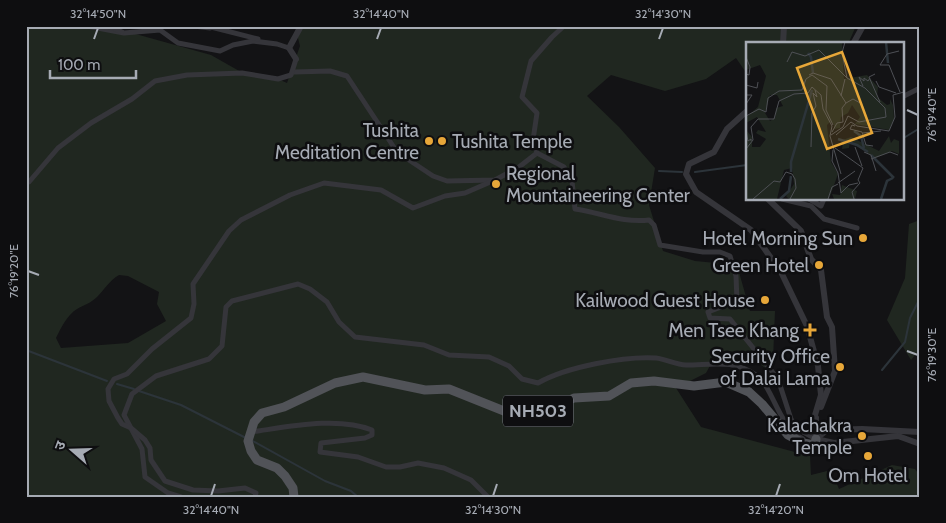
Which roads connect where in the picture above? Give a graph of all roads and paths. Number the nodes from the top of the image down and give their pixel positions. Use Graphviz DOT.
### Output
graph roads {
  1 [pos="87,26"];
  2 [pos="108,26"];
  3 [pos="194,26"];
  4 [pos="301,26"];
  5 [pos="564,26"];
  6 [pos="784,26"];
  7 [pos="863,26"];
  8 [pos="209,27"];
  9 [pos="124,33"];
  10 [pos="783,42"];
  11 [pos="854,42"];
  12 [pos="278,44"];
  13 [pos="290,48"];
  14 [pos="296,59"];
  15 [pos="294,72"];
  16 [pos="920,88"];
  17 [pos="904,96"];
  18 [pos="746,112"];
  19 [pos="537,153"];
  20 [pos="495,180"];
  21 [pos="26,182"];
  22 [pos="769,200"];
  23 [pos="786,200"];
  24 [pos="811,200"];
  25 [pos="824,200"];
  26 [pos="856,228"];
  27 [pos="816,422"];
  28 [pos="131,428"];
  29 [pos="920,432"];
  30 [pos="250,436"];
  31 [pos="816,439"];
  32 [pos="920,444"];
  33 [pos="181,497"];
  34 [pos="256,497"];
  35 [pos="294,497"];
  36 [pos="488,497"];
  1 -- 9 [label="street"];
  2 -- 9 [label="street"];
  3 -- 8 [label="street"];
  4 -- 13 [label="street"];
  5 -- 19 [label="street"];
  6 -- 10 [label="street"];
  7 -- 11 [label="street"];
  8 -- 12 [label="street"];
  9 -- 12 [label="street"];
  12 -- 13 [label="street"];
  13 -- 14 [label="street"];
  14 -- 15 [label="street"];
  15 -- 20 [label="street"];
  15 -- 21 [label="street"];
  16 -- 17 [label="street"];
  18 -- 27 [label="street"];
  19 -- 20 [label="street"];
  19 -- 31 [label="street"];
  20 -- 28 [label="street"];
  22 -- 27 [label="street"];
  23 -- 26 [label="street"];
  24 -- 25 [label="street"];
  27 -- 31 [label="street"];
  28 -- 31 [label="street"];
  28 -- 33 [label="street"];
  28 -- 34 [label="street"];
  29 -- 31 [label="street"];
  30 -- 31 [label="main road, NH503"];
  30 -- 35 [label="main road"];
  30 -- 36 [label="street"];
  31 -- 32 [label="street"];
}
